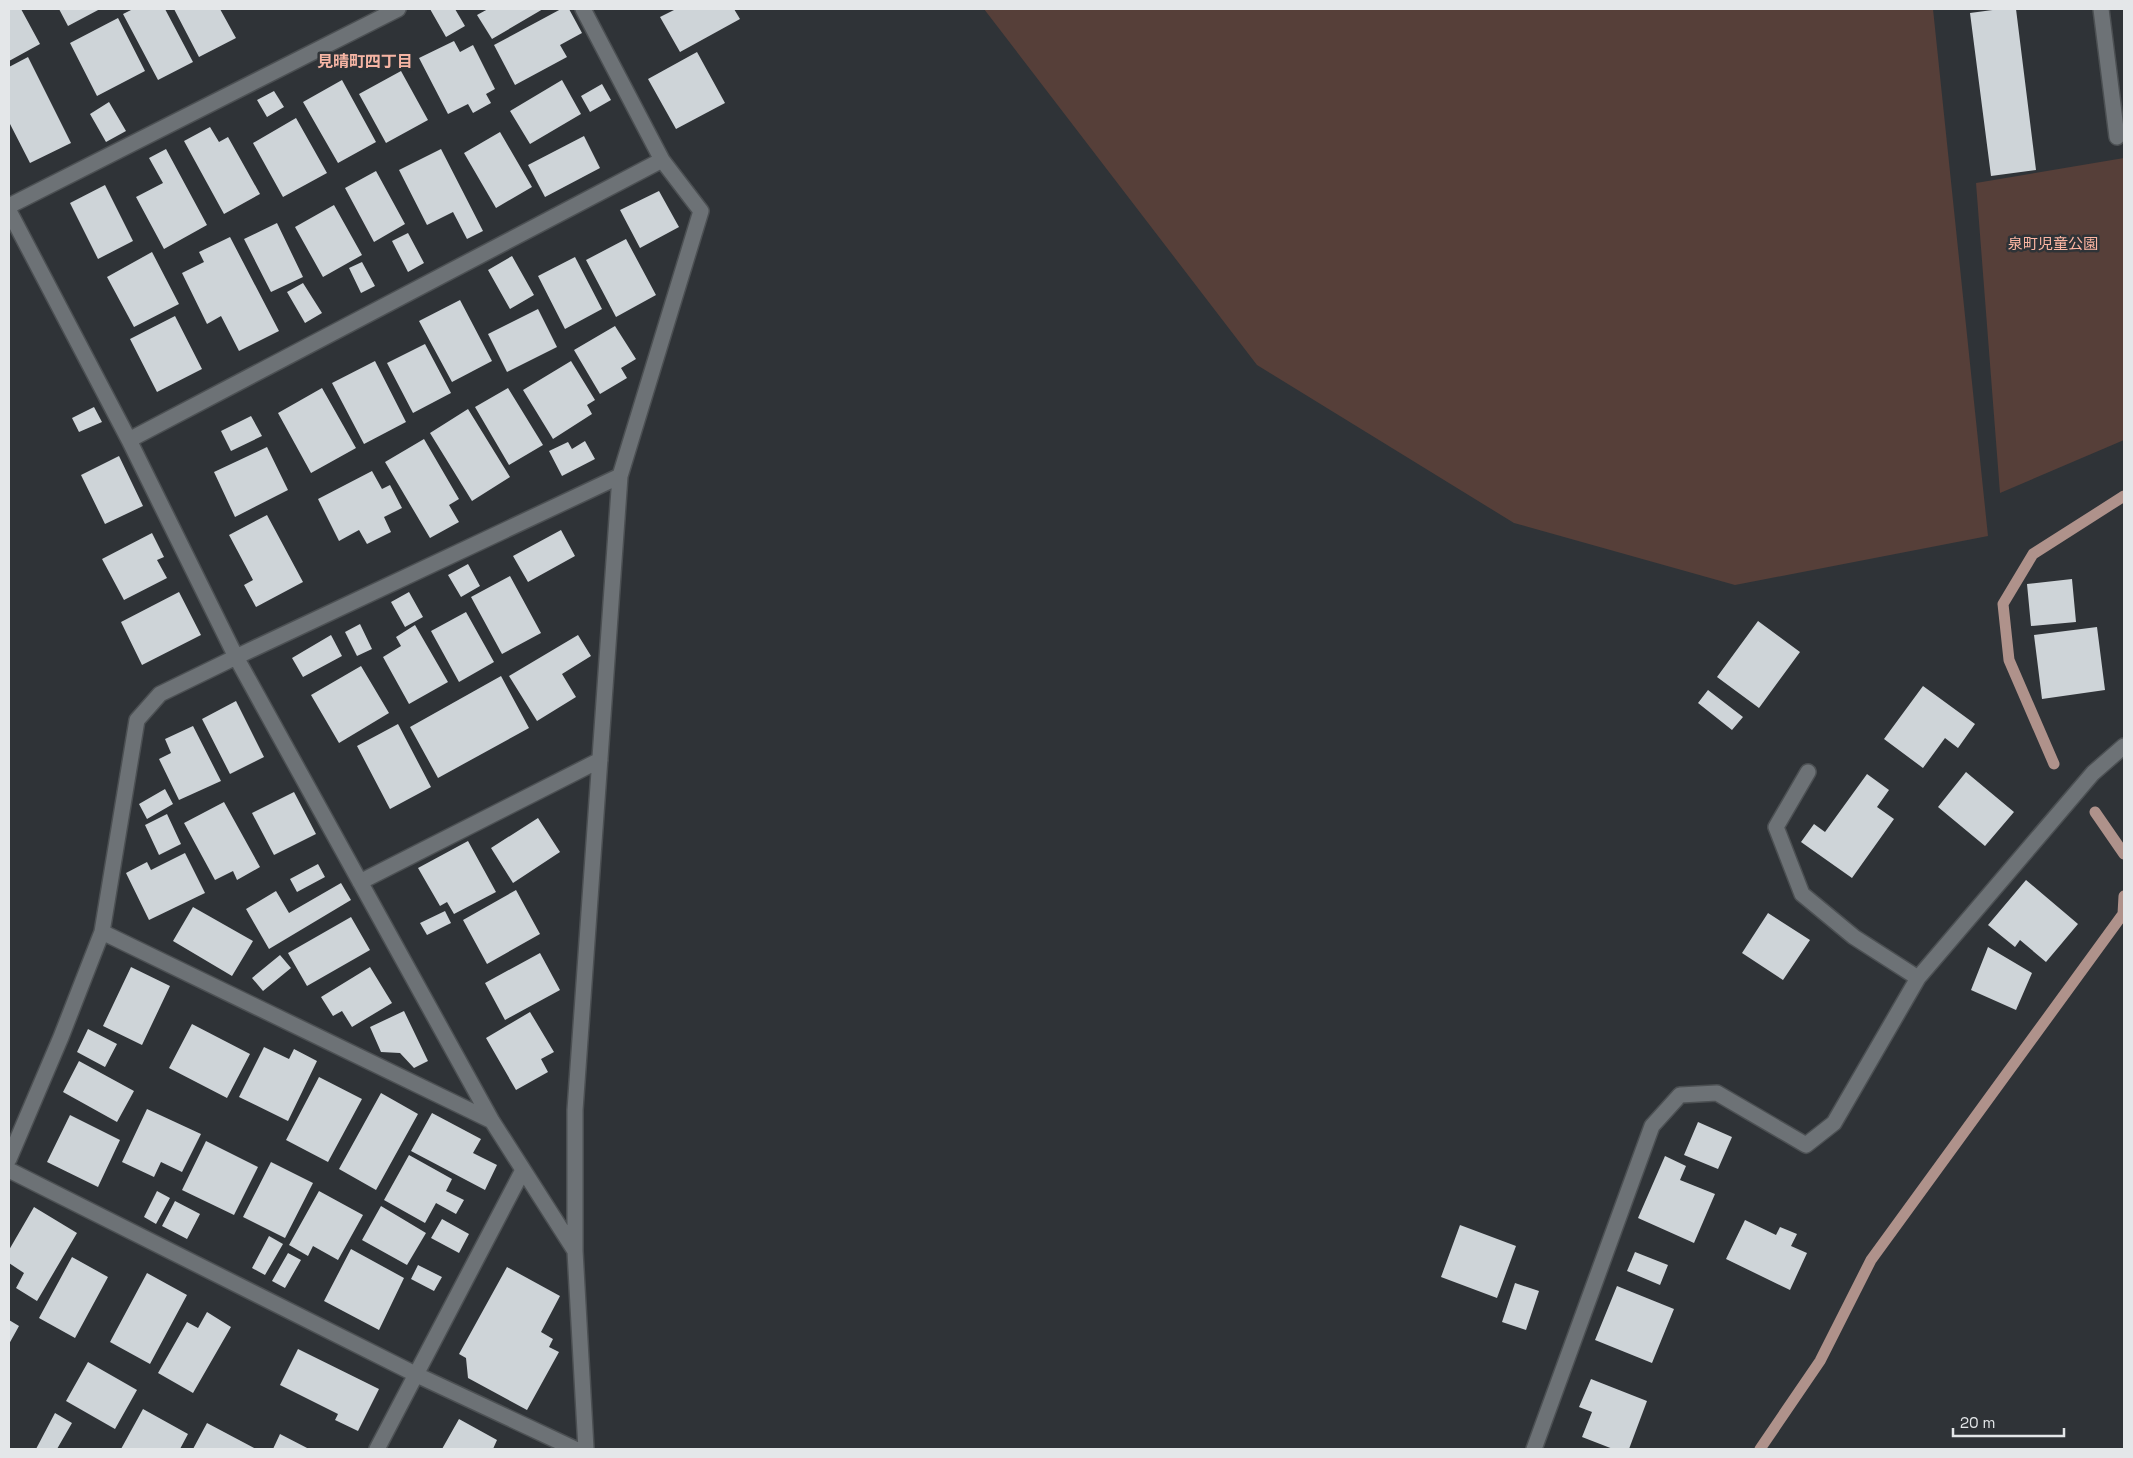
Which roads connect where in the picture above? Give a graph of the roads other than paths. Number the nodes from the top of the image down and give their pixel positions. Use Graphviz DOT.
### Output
graph roads {
  1 [pos="398,9"];
  2 [pos="583,9"];
  3 [pos="2101,9"];
  4 [pos="2117,137"];
  5 [pos="662,160"];
  6 [pos="9,206"];
  7 [pos="9,211"];
  8 [pos="129,440"];
  9 [pos="620,476"];
  10 [pos="236,657"];
  11 [pos="2124,746"];
  12 [pos="600,760"];
  13 [pos="1808,772"];
  14 [pos="360,882"];
  15 [pos="102,932"];
  16 [pos="1918,978"];
  17 [pos="492,1122"];
  18 [pos="9,1160"];
  19 [pos="9,1170"];
  20 [pos="523,1170"];
  21 [pos="575,1251"];
  22 [pos="417,1375"];
  23 [pos="377,1449"];
  24 [pos="575,1449"];
  25 [pos="586,1449"];
  26 [pos="1534,1449"];
  1 -- 6 [label="street"];
  2 -- 5 [label="street"];
  3 -- 4 [label="street"];
  5 -- 8 [label="street"];
  5 -- 9 [label="street"];
  7 -- 8 [label="street"];
  8 -- 10 [label="street"];
  9 -- 10 [label="street"];
  9 -- 12 [label="street"];
  10 -- 14 [label="street"];
  10 -- 15 [label="street"];
  11 -- 16 [label="street"];
  12 -- 14 [label="street"];
  12 -- 21 [label="street"];
  13 -- 16 [label="street"];
  14 -- 17 [label="street"];
  15 -- 17 [label="street"];
  15 -- 18 [label="street"];
  16 -- 26 [label="street"];
  17 -- 20 [label="street"];
  19 -- 22 [label="street"];
  20 -- 21 [label="street"];
  20 -- 22 [label="street"];
  21 -- 25 [label="street"];
  22 -- 23 [label="street"];
  22 -- 24 [label="street"];
}
